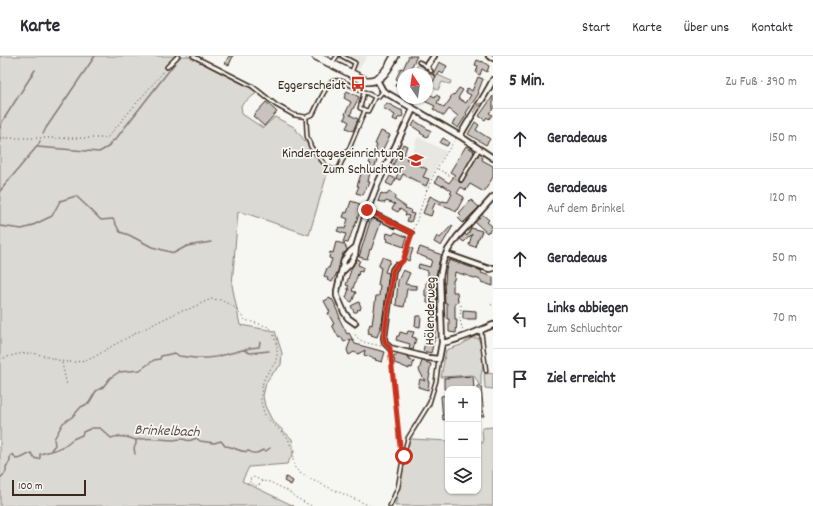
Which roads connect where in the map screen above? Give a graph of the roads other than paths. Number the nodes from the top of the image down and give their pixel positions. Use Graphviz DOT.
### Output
graph roads {
  1 [pos="178,56"];
  2 [pos="193,56"];
  3 [pos="316,56"];
  4 [pos="337,56"];
  5 [pos="342,56"];
  6 [pos="395,56"];
  7 [pos="434,56"];
  8 [pos="489,56"];
  9 [pos="493,58"];
  10 [pos="419,62"];
  11 [pos="332,64"];
  12 [pos="427,66"];
  13 [pos="167,67"];
  14 [pos="350,73"];
  15 [pos="377,80"];
  16 [pos="493,80"];
  17 [pos="383,91"];
  18 [pos="364,92"];
  19 [pos="375,97"];
  20 [pos="413,109"];
  21 [pos="365,110"];
  22 [pos="306,117"];
  23 [pos="459,136"];
  24 [pos="479,148"];
  25 [pos="493,158"];
  26 [pos="461,181"];
  27 [pos="493,197"];
  28 [pos="367,210"];
  29 [pos="395,225"];
  30 [pos="412,233"];
  31 [pos="446,254"];
  32 [pos="396,266"];
  33 [pos="493,268"];
  34 [pos="356,323"];
  35 [pos="493,325"];
  36 [pos="481,330"];
  37 [pos="442,343"];
  38 [pos="439,358"];
  39 [pos="486,371"];
  40 [pos="390,506"];
  1 -- 13 [label="lane"];
  2 -- 22 [label="lane"];
  3 -- 11 [label="street"];
  4 -- 11 [label="lane"];
  5 -- 14 [label="lane"];
  6 -- 15 [label="street"];
  7 -- 12 [label="street"];
  8 -- 9 [label="street"];
  10 -- 12 [label="lane"];
  11 -- 14 [label="street"];
  14 -- 15 [label="street"];
  15 -- 17 [label="street"];
  23 -- 16 [label="street, one-way"];
  17 -- 19 [label="lane"];
  17 -- 20 [label="street"];
  18 -- 19 [label="lane"];
  18 -- 21 [label="lane"];
  18 -- 22 [label="lane"];
  19 -- 21 [label="lane"];
  20 -- 23 [label="street"];
  20 -- 28 [label="street"];
  21 -- 22 [label="lane"];
  23 -- 24 [label="street"];
  24 -- 25 [label="street"];
  24 -- 26 [label="lane"];
  27 -- 31 [label="street, Hölenderweg"];
  28 -- 29 [label="street"];
  28 -- 34 [label="street"];
  29 -- 30 [label="lane"];
  31 -- 33 [label="street"];
  31 -- 37 [label="street, Hölenderweg"];
  32 -- 38 [label="street"];
  35 -- 36 [label="street"];
  36 -- 37 [label="street"];
  36 -- 39 [label="lane"];
  37 -- 38 [label="street, Hölenderweg"];
  38 -- 40 [label="lane, Hölenderweg"];
}
